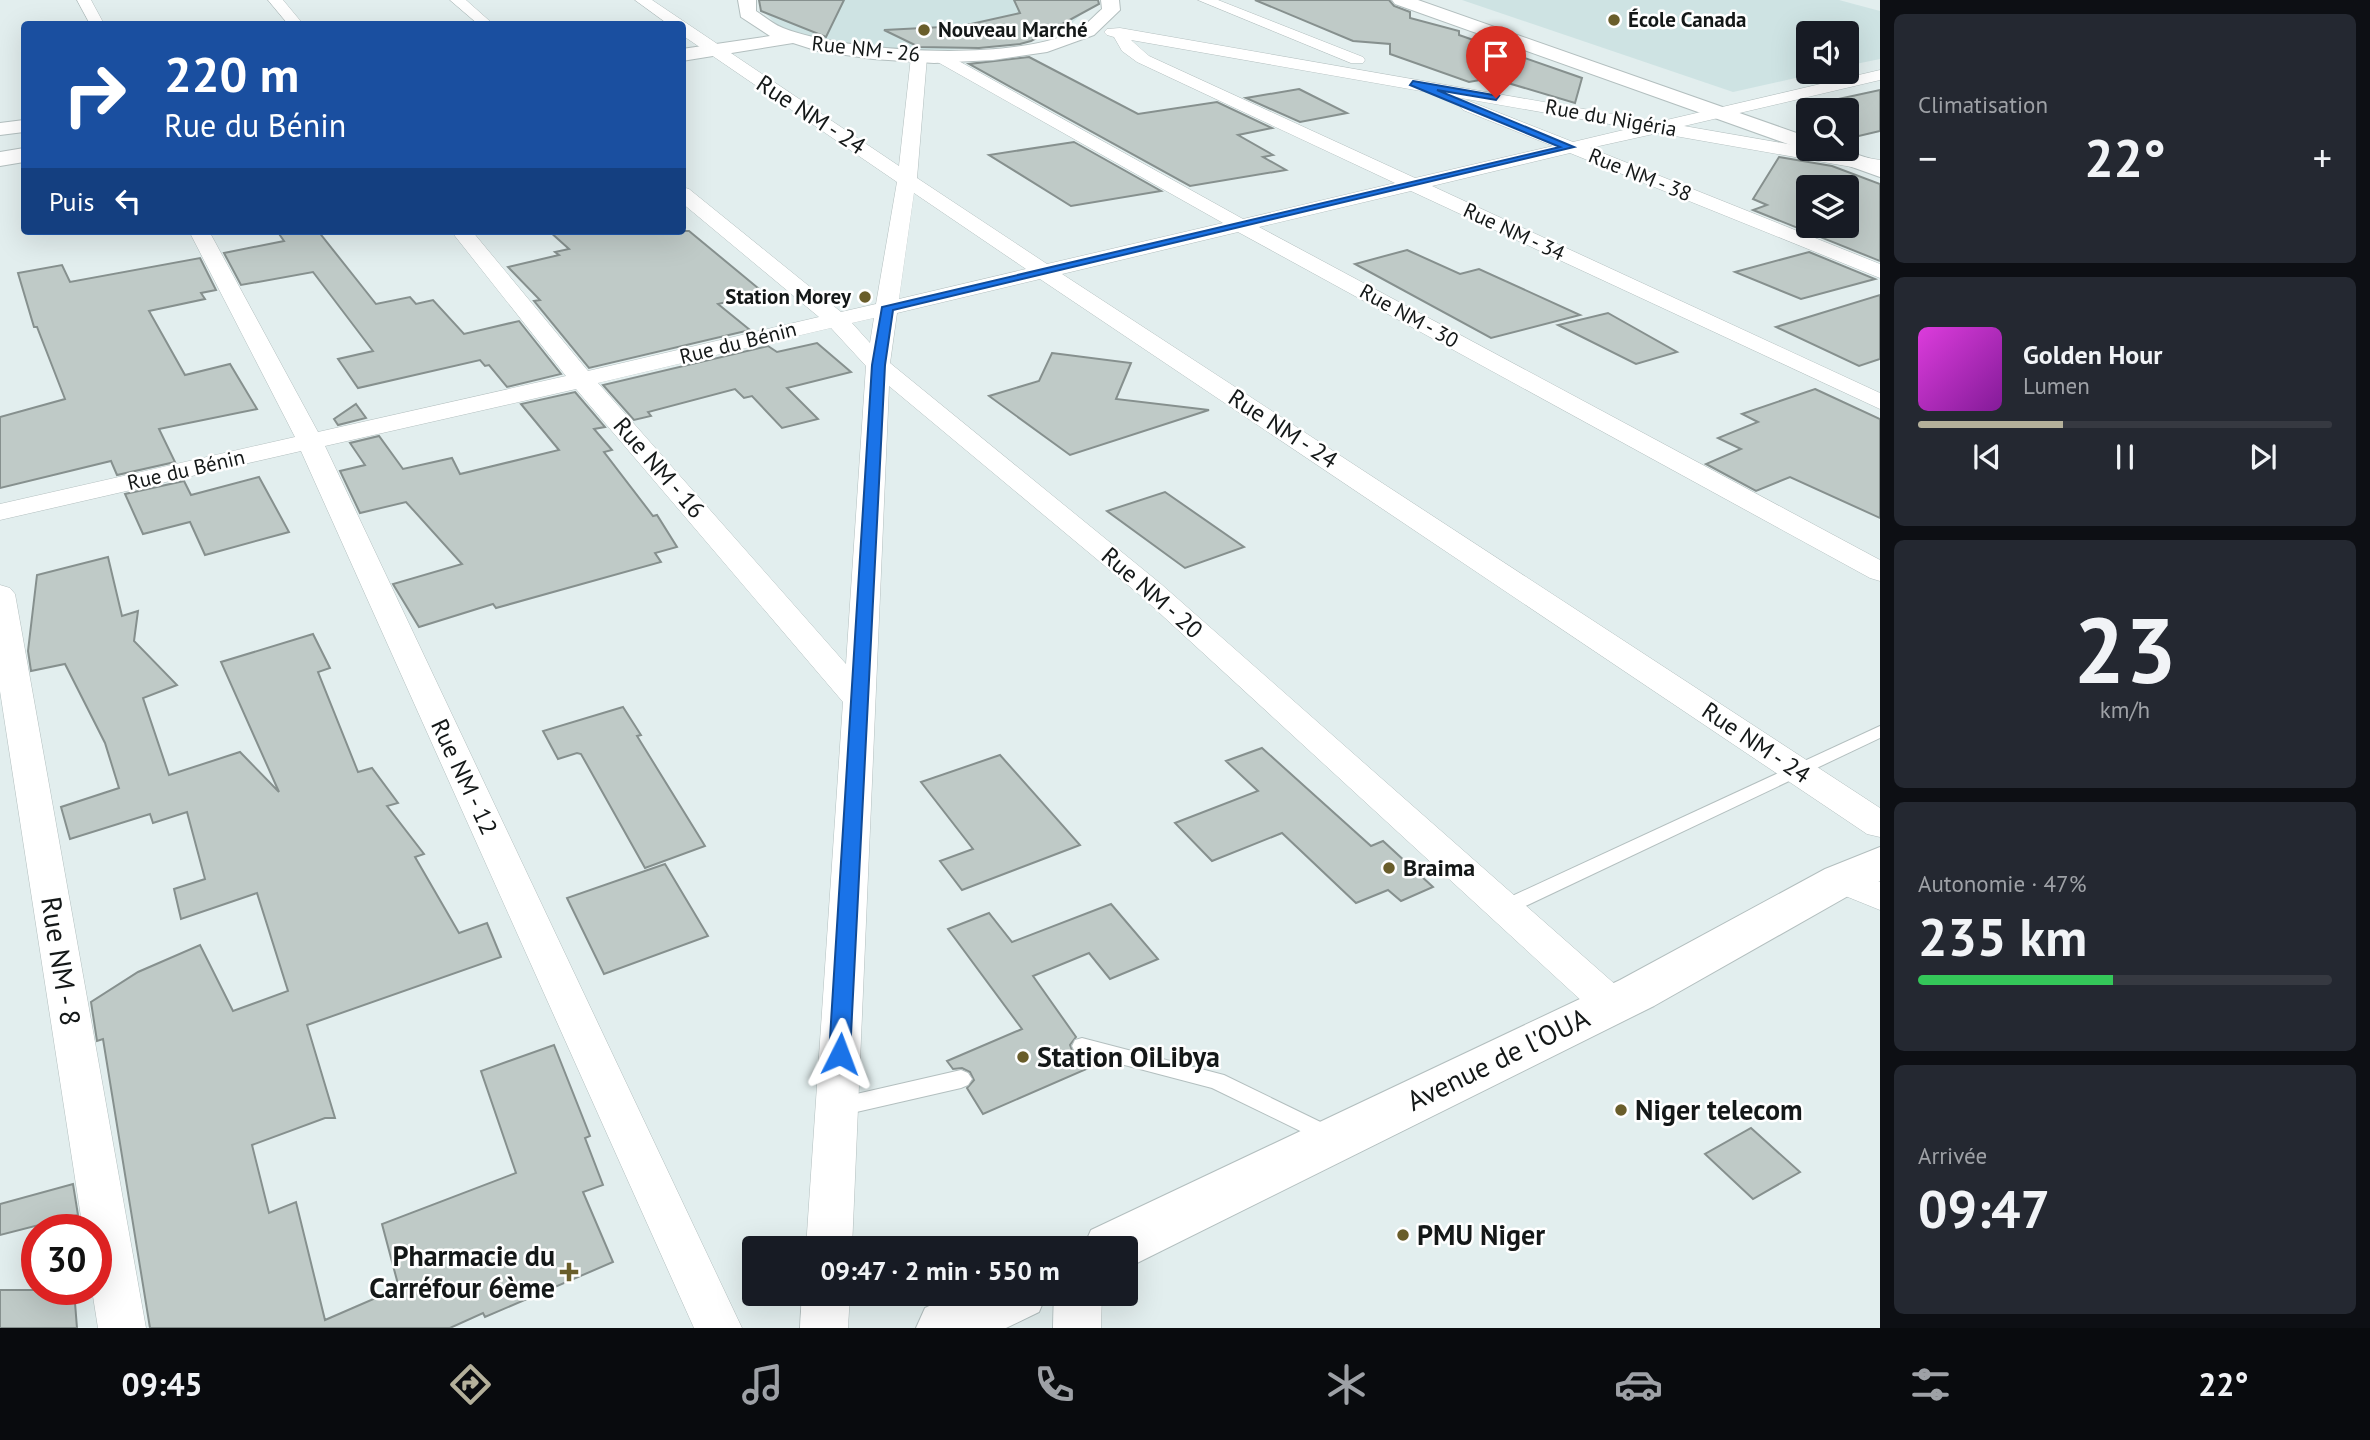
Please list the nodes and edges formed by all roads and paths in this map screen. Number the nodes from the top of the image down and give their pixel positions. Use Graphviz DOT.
graph roads {
  1 [pos="84,0"];
  2 [pos="275,0"];
  3 [pos="457,0"];
  4 [pos="642,0"];
  5 [pos="747,0"];
  6 [pos="1110,0"];
  7 [pos="1205,0"];
  8 [pos="1401,0"];
  9 [pos="1432,0"];
  10 [pos="95,21"];
  11 [pos="293,21"];
  12 [pos="482,21"];
  13 [pos="667,21"];
  14 [pos="754,22"];
  15 [pos="1093,29"];
  16 [pos="1120,33"];
  17 [pos="686,34"];
  18 [pos="718,35"];
  19 [pos="788,39"];
  20 [pos="930,57"];
  21 [pos="1879,76"];
  22 [pos="1413,83"];
  23 [pos="1745,107"];
  24 [pos="1721,113"];
  25 [pos="1796,125"];
  26 [pos="21,126"];
  27 [pos="1661,127"];
  28 [pos="0,129"];
  29 [pos="1796,141"];
  30 [pos="1796,145"];
  31 [pos="1569,147"];
  32 [pos="1859,153"];
  33 [pos="1880,155"];
  34 [pos="21,156"];
  35 [pos="1859,157"];
  36 [pos="0,159"];
  37 [pos="1880,168"];
  38 [pos="907,178"];
  39 [pos="1410,184"];
  40 [pos="686,196"];
  41 [pos="1241,224"];
  42 [pos="201,235"];
  43 [pos="464,235"];
  44 [pos="1043,271"];
  45 [pos="1880,272"];
  46 [pos="888,307"];
  47 [pos="836,320"];
  48 [pos="878,365"];
  49 [pos="582,380"];
  50 [pos="1880,402"];
  51 [pos="310,442"];
  52 [pos="0,512"];
  53 [pos="1880,572"];
  54 [pos="0,594"];
  55 [pos="861,702"];
  56 [pos="1880,731"];
  57 [pos="1798,771"];
  58 [pos="1880,825"];
  59 [pos="1867,880"];
  60 [pos="1504,908"];
  61 [pos="1611,1004"];
  62 [pos="1082,1046"];
  63 [pos="961,1079"];
  64 [pos="836,1108"];
  65 [pos="1335,1139"];
  66 [pos="830,1236"];
  67 [pos="1136,1236"];
  68 [pos="825,1306"];
  69 [pos="991,1306"];
  70 [pos="1078,1306"];
  71 [pos="122,1328"];
  72 [pos="718,1328"];
  73 [pos="824,1328"];
  74 [pos="946,1328"];
  75 [pos="1077,1328"];
  1 -- 10 [label="street"];
  2 -- 11 [label="street"];
  3 -- 12 [label="street"];
  4 -- 13 [label="street, Rue NM - 24"];
  5 -- 14 [label="main road"];
  6 -- 15 [label="main road"];
  7 -- 22 [label="street, Rue NM - 38"];
  8 -- 24 [label="main road"];
  9 -- 23 [label="main road"];
  14 -- 18 [label="main road"];
  14 -- 19 [label="main road, Rue NM - 26"];
  15 -- 16 [label="street, Rue du Nigéria"];
  15 -- 20 [label="main road, Rue NM - 26"];
  16 -- 22 [label="street, Rue du Nigéria"];
  16 -- 39 [label="street, Rue NM - 34"];
  17 -- 18 [label="street, Rue NM - 24"];
  18 -- 19 [label="main road"];
  18 -- 38 [label="street, Rue NM - 24"];
  19 -- 20 [label="main road, Rue NM - 26"];
  20 -- 38 [label="street"];
  20 -- 41 [label="street, Rue NM - 30"];
  21 -- 23 [label="street, Rue du Bénin"];
  22 -- 27 [label="street, Rue du Nigéria"];
  22 -- 31 [label="street, Rue NM - 38"];
  23 -- 24 [label="street, Rue du Bénin"];
  23 -- 25 [label="main road"];
  24 -- 27 [label="street, Rue du Bénin"];
  24 -- 29 [label="main road"];
  26 -- 28 [label="main road"];
  27 -- 30 [label="street, Rue du Nigéria"];
  27 -- 31 [label="street, Rue du Bénin"];
  31 -- 39 [label="street, Rue du Bénin"];
  31 -- 45 [label="street, Rue NM - 38"];
  32 -- 33 [label="main road"];
  34 -- 36 [label="main road"];
  35 -- 37 [label="main road"];
  38 -- 44 [label="street, Rue NM - 24"];
  38 -- 46 [label="street"];
  39 -- 41 [label="street, Rue du Bénin"];
  39 -- 50 [label="street, Rue NM - 34"];
  40 -- 47 [label="street, Rue NM - 20"];
  41 -- 44 [label="street, Rue du Bénin"];
  41 -- 53 [label="street, Rue NM - 30"];
  42 -- 51 [label="street, Rue NM - 12"];
  43 -- 49 [label="street, Rue NM - 16"];
  44 -- 46 [label="street, Rue du Bénin"];
  44 -- 57 [label="street, Rue NM - 24"];
  46 -- 47 [label="street, Rue du Bénin"];
  46 -- 48 [label="street"];
  47 -- 48 [label="street, Rue NM - 20"];
  47 -- 49 [label="street, Rue du Bénin"];
  48 -- 55 [label="street"];
  48 -- 60 [label="street, Rue NM - 20"];
  49 -- 51 [label="street, Rue du Bénin"];
  49 -- 55 [label="street, Rue NM - 16"];
  51 -- 52 [label="street, Rue du Bénin"];
  51 -- 72 [label="street, Rue NM - 12"];
  54 -- 71 [label="street, Rue NM - 8"];
  55 -- 64 [label="street"];
  56 -- 57 [label="lane"];
  57 -- 58 [label="street, Rue NM - 24"];
  57 -- 60 [label="lane"];
  59 -- 61 [label="main road, Avenue de l'OUA"];
  60 -- 61 [label="street, Rue NM - 20"];
  61 -- 65 [label="main road, Avenue de l'OUA"];
  62 -- 65 [label="lane"];
  63 -- 64 [label="lane"];
  64 -- 66 [label="street"];
  65 -- 67 [label="main road, Avenue de l'OUA"];
  68 -- 73 [label="street"];
  69 -- 74 [label="main road"];
  70 -- 75 [label="street"];
}
